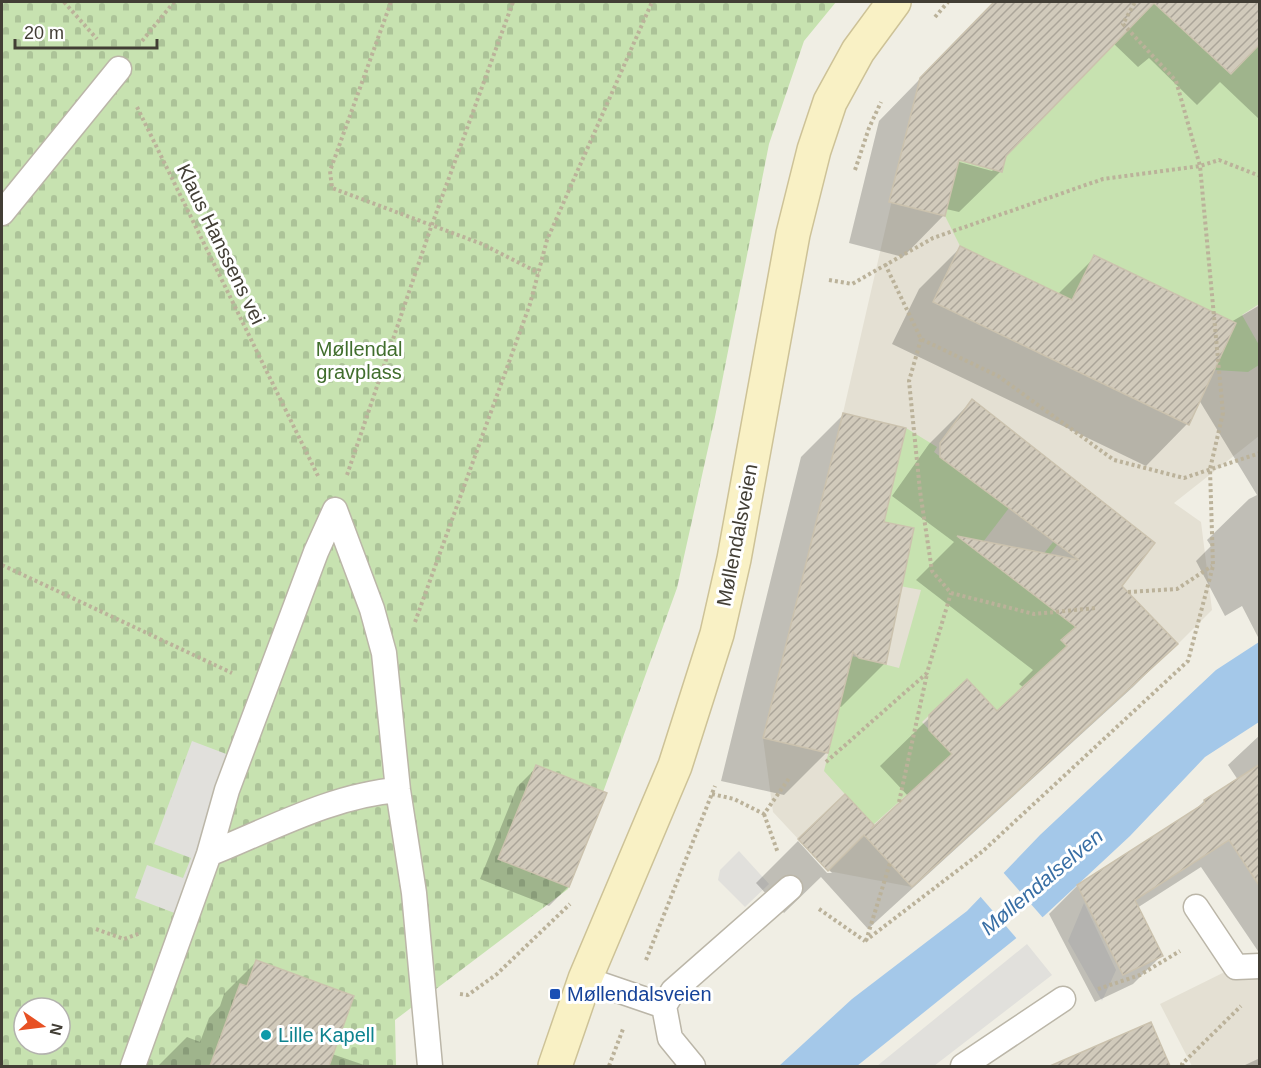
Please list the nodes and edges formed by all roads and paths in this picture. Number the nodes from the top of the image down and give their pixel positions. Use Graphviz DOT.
graph roads {
  1 [pos="64,2"];
  2 [pos="174,2"];
  3 [pos="391,2"];
  4 [pos="513,2"];
  5 [pos="652,2"];
  6 [pos="894,2"];
  7 [pos="1135,2"];
  8 [pos="119,69"];
  9 [pos="1200,166"];
  10 [pos="1260,176"];
  11 [pos="2,213"];
  12 [pos="433,225"];
  13 [pos="885,264"];
  14 [pos="539,273"];
  15 [pos="829,280"];
  16 [pos="921,339"];
  17 [pos="1260,453"];
  18 [pos="1210,469"];
  19 [pos="335,510"];
  20 [pos="2,565"];
  21 [pos="1213,566"];
  22 [pos="1128,592"];
  23 [pos="951,593"];
  24 [pos="1096,608"];
  25 [pos="413,627"];
  26 [pos="927,673"];
  27 [pos="266,689"];
  28 [pos="826,762"];
  29 [pos="790,777"];
  30 [pos="398,790"];
  31 [pos="712,794"];
  32 [pos="899,802"];
  33 [pos="209,854"];
  34 [pos="890,863"];
  35 [pos="790,888"];
  36 [pos="1196,907"];
  37 [pos="96,929"];
  38 [pos="1212,931"];
  39 [pos="124,939"];
  40 [pos="865,941"];
  41 [pos="527,945"];
  42 [pos="1260,966"];
  43 [pos="585,979"];
  44 [pos="1126,981"];
  45 [pos="486,982"];
  46 [pos="1063,999"];
  47 [pos="1244,1003"];
  48 [pos="664,1006"];
  49 [pos="133,1066"];
  50 [pos="430,1066"];
  51 [pos="555,1066"];
  52 [pos="693,1066"];
  53 [pos="963,1066"];
  54 [pos="1183,1066"];
  1 -- 8 [label="path, Klaus Hanssens vei"];
  2 -- 8 [label="path"];
  3 -- 12 [label="path"];
  4 -- 12 [label="path"];
  5 -- 14 [label="path"];
  6 -- 43 [label="street, Møllendalsveien"];
  7 -- 9 [label="path"];
  8 -- 11 [label="lane"];
  8 -- 19 [label="path, Klaus Hanssens vei"];
  9 -- 10 [label="path"];
  9 -- 13 [label="path"];
  9 -- 18 [label="path"];
  12 -- 14 [label="path"];
  12 -- 19 [label="path"];
  13 -- 15 [label="path"];
  13 -- 16 [label="path"];
  14 -- 25 [label="path"];
  16 -- 18 [label="path"];
  16 -- 23 [label="path"];
  17 -- 18 [label="path"];
  18 -- 21 [label="path"];
  19 -- 27 [label="lane"];
  19 -- 30 [label="lane"];
  20 -- 27 [label="path"];
  21 -- 22 [label="path"];
  21 -- 40 [label="path"];
  23 -- 24 [label="path"];
  23 -- 26 [label="path"];
  26 -- 28 [label="path"];
  26 -- 32 [label="path"];
  27 -- 33 [label="lane"];
  29 -- 31 [label="path"];
  30 -- 33 [label="lane"];
  30 -- 50 [label="lane"];
  33 -- 49 [label="lane"];
  34 -- 40 [label="path"];
  35 -- 40 [label="path"];
  35 -- 48 [label="lane"];
  36 -- 38 [label="lane"];
  37 -- 39 [label="path"];
  38 -- 42 [label="lane"];
  38 -- 44 [label="path"];
  41 -- 45 [label="path"];
  43 -- 48 [label="lane"];
  43 -- 51 [label="street, Møllendalsveien"];
  46 -- 53 [label="lane"];
  47 -- 54 [label="path"];
  48 -- 52 [label="lane"];
}
